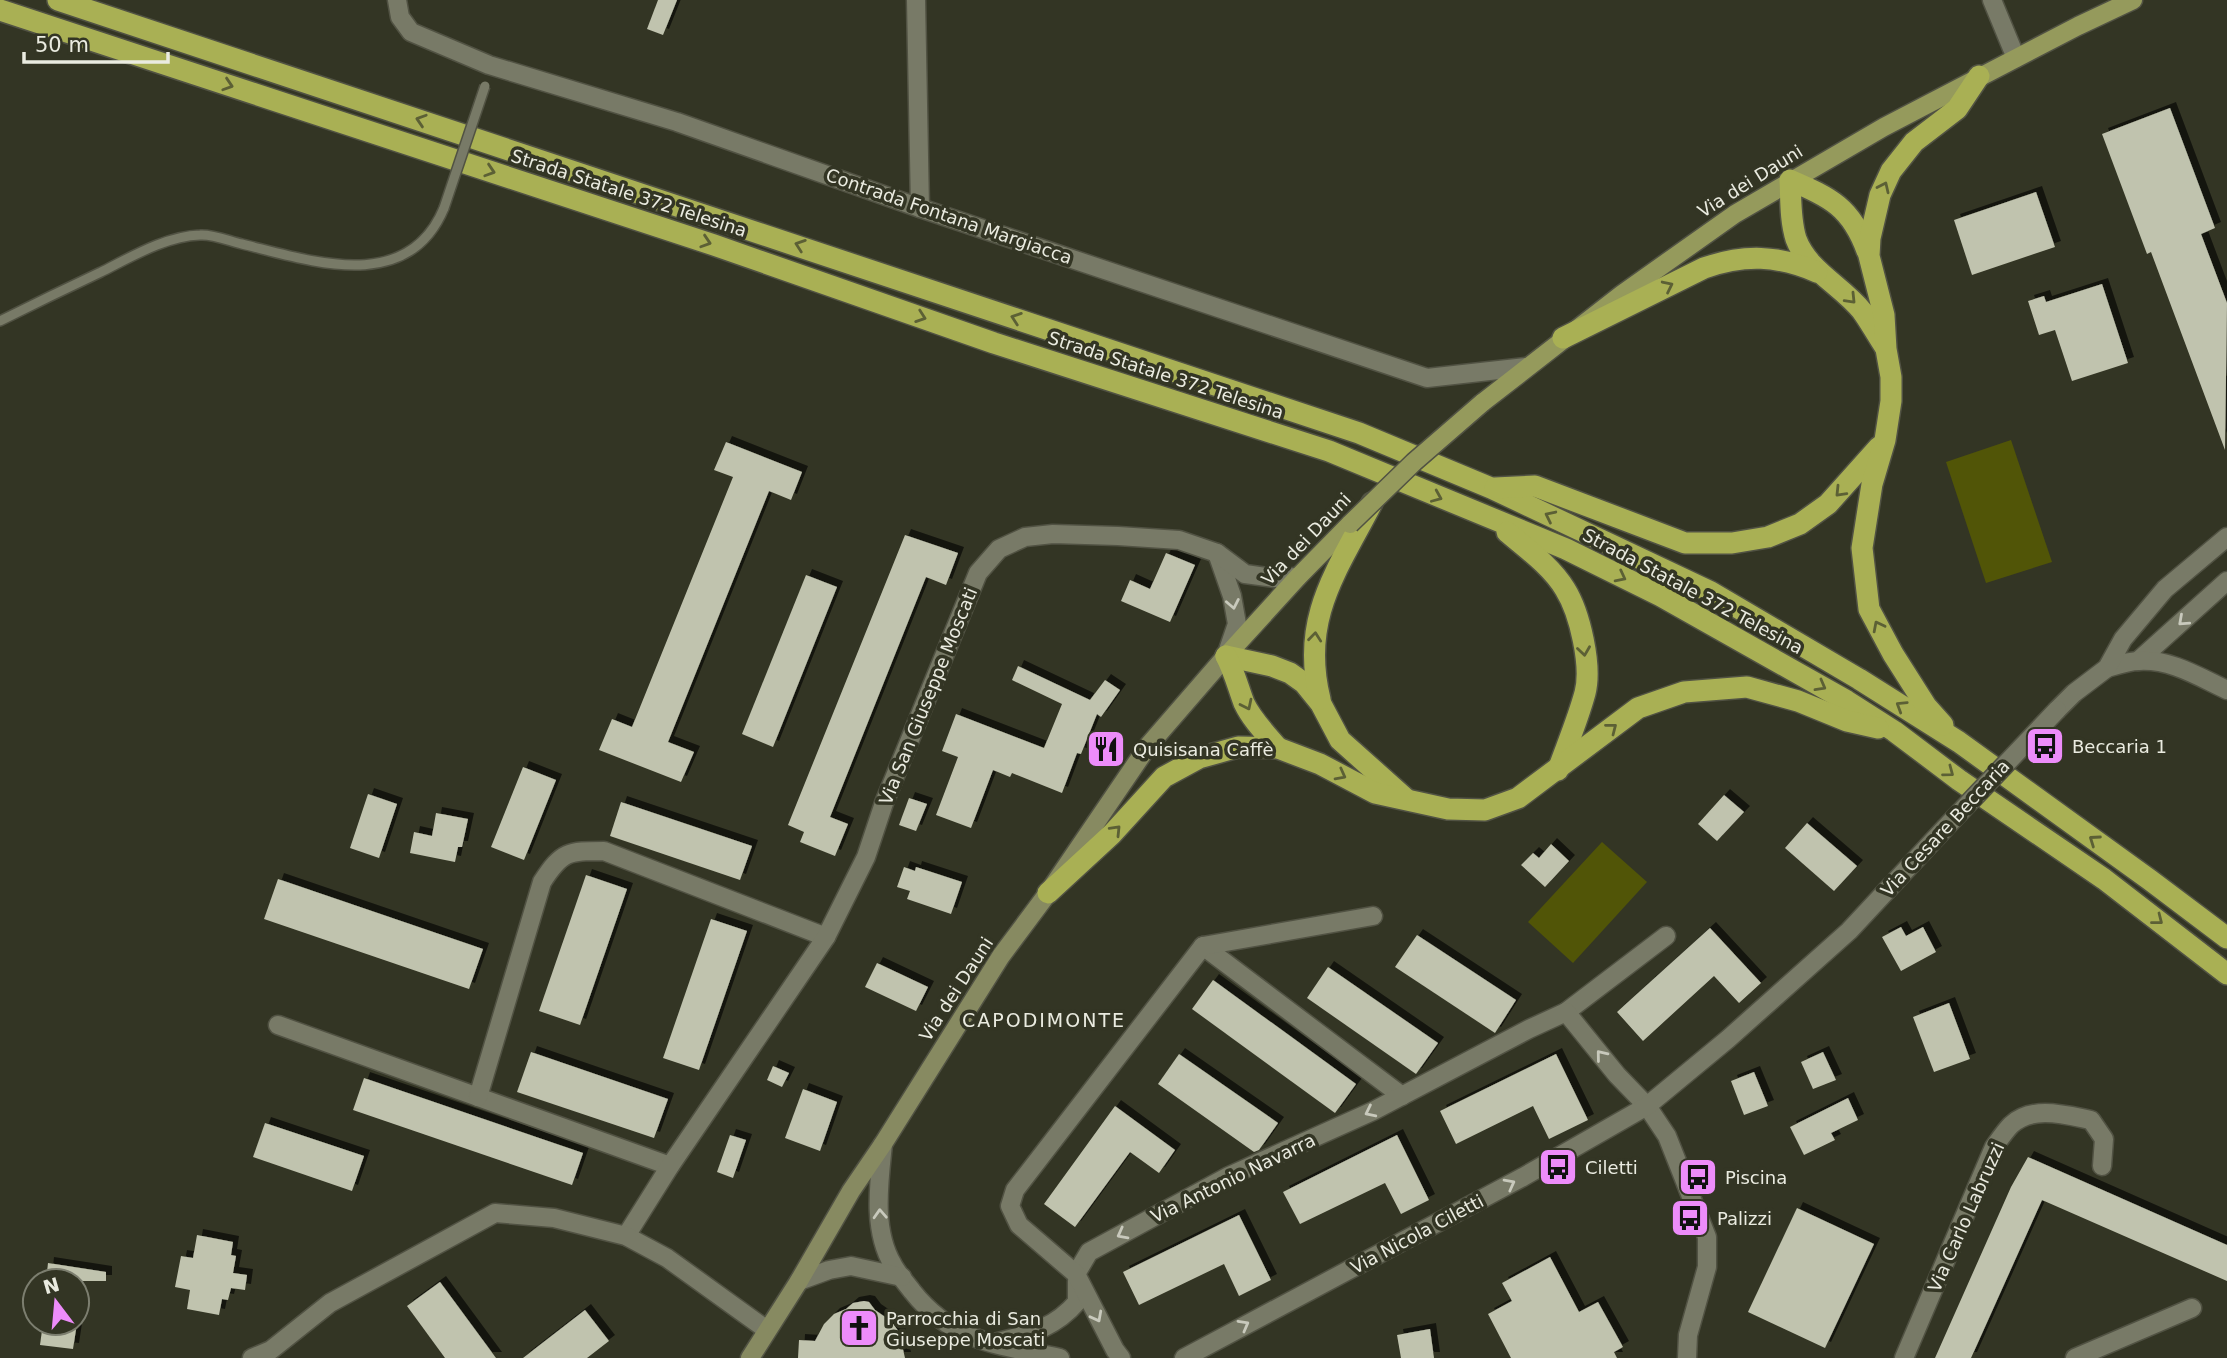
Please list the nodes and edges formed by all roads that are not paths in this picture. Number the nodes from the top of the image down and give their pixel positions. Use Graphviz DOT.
graph roads {
  1 [pos="58,0"];
  2 [pos="397,0"];
  3 [pos="916,0"];
  4 [pos="1992,0"];
  5 [pos="2133,0"];
  6 [pos="0,10"];
  7 [pos="2016,58"];
  8 [pos="489,65"];
  9 [pos="1979,76"];
  10 [pos="1790,180"];
  11 [pos="920,208"];
  12 [pos="1869,256"];
  13 [pos="1822,274"];
  14 [pos="0,321"];
  15 [pos="1563,338"];
  16 [pos="1886,349"];
  17 [pos="1526,367"];
  18 [pos="1885,440"];
  19 [pos="1491,488"];
  20 [pos="1373,501"];
  21 [pos="1492,520"];
  22 [pos="2227,537"];
  23 [pos="1217,553"];
  24 [pos="1298,577"];
  25 [pos="2227,581"];
  26 [pos="1226,656"];
  27 [pos="2138,661"];
  28 [pos="2107,668"];
  29 [pos="2227,690"];
  30 [pos="1321,704"];
  31 [pos="1894,731"];
  32 [pos="1959,742"];
  33 [pos="1278,748"];
  34 [pos="1558,770"];
  35 [pos="1405,798"];
  36 [pos="1048,893"];
  37 [pos="1373,916"];
  38 [pos="1666,936"];
  39 [pos="826,937"];
  40 [pos="2227,938"];
  41 [pos="1203,946"];
  42 [pos="2227,974"];
  43 [pos="1566,1012"];
  44 [pos="278,1025"];
  45 [pos="1402,1096"];
  46 [pos="478,1097"];
  47 [pos="1647,1106"];
  48 [pos="883,1144"];
  49 [pos="670,1166"];
  50 [pos="2102,1166"];
  51 [pos="626,1236"];
  52 [pos="1076,1274"];
  53 [pos="902,1277"];
  54 [pos="799,1281"];
  55 [pos="2192,1308"];
  56 [pos="767,1329"];
  57 [pos="994,1343"];
  58 [pos="252,1358"];
  59 [pos="750,1358"];
  60 [pos="1060,1358"];
  61 [pos="1121,1358"];
  62 [pos="1184,1358"];
  63 [pos="1687,1358"];
  64 [pos="1904,1358"];
  65 [pos="2075,1358"];
  19 -- 1 [label="highway, Strada Statale 372 Telesina, one-way"];
  2 -- 8 [label="street, Contrada Fontana Margiacca"];
  3 -- 11 [label="street"];
  4 -- 7 [label="street"];
  5 -- 7 [label="main road, Via dei Dauni"];
  6 -- 21 [label="highway, Strada Statale 372 Telesina, one-way"];
  7 -- 9 [label="main road, Via dei Dauni"];
  8 -- 11 [label="street, Contrada Fontana Margiacca"];
  8 -- 14 [label="lane, bridge"];
  9 -- 10 [label="main road, Via dei Dauni"];
  12 -- 9 [label="highway, one-way"];
  10 -- 12 [label="highway"];
  10 -- 13 [label="highway"];
  10 -- 15 [label="main road, Via dei Dauni"];
  11 -- 17 [label="street, Contrada Fontana Margiacca"];
  12 -- 16 [label="highway"];
  15 -- 13 [label="highway, one-way"];
  13 -- 16 [label="highway, one-way"];
  15 -- 17 [label="main road, Via dei Dauni"];
  16 -- 18 [label="highway"];
  17 -- 20 [label="main road, Via dei Dauni, bridge"];
  18 -- 19 [label="highway, one-way"];
  32 -- 18 [label="highway, one-way"];
  32 -- 19 [label="highway, Strada Statale 372 Telesina, one-way"];
  20 -- 24 [label="main road, Via dei Dauni, bridge"];
  30 -- 20 [label="highway, one-way"];
  21 -- 31 [label="highway, Strada Statale 372 Telesina, one-way"];
  21 -- 34 [label="highway, one-way"];
  22 -- 28 [label="street, Via Cesare Beccaria"];
  23 -- 24 [label="street, Via San Giuseppe Moscati"];
  23 -- 26 [label="street, one-way"];
  23 -- 39 [label="street, Via San Giuseppe Moscati"];
  24 -- 26 [label="main road, Via dei Dauni"];
  25 -- 27 [label="street, one-way"];
  26 -- 30 [label="highway"];
  26 -- 33 [label="highway, one-way"];
  26 -- 36 [label="main road, Via dei Dauni"];
  27 -- 28 [label="street"];
  27 -- 29 [label="street"];
  28 -- 47 [label="street, Via Cesare Beccaria, bridge"];
  30 -- 35 [label="highway"];
  34 -- 31 [label="highway, one-way"];
  31 -- 42 [label="highway, Strada Statale 372 Telesina, one-way"];
  40 -- 32 [label="highway, Strada Statale 372 Telesina, one-way"];
  33 -- 35 [label="highway, one-way"];
  36 -- 33 [label="highway, one-way"];
  34 -- 35 [label="highway"];
  36 -- 48 [label="main road, Via dei Dauni"];
  37 -- 41 [label="street"];
  38 -- 43 [label="street, Via Antonio Navarra"];
  39 -- 46 [label="street"];
  39 -- 49 [label="street, Via San Giuseppe Moscati"];
  41 -- 45 [label="street"];
  41 -- 52 [label="street"];
  43 -- 45 [label="street, Via Antonio Navarra"];
  47 -- 43 [label="street, one-way"];
  44 -- 46 [label="street"];
  45 -- 52 [label="street, Via Antonio Navarra, one-way"];
  46 -- 49 [label="street"];
  62 -- 47 [label="street, Via Nicola Ciletti, one-way"];
  47 -- 63 [label="street"];
  53 -- 48 [label="street, one-way"];
  48 -- 54 [label="main road, Via dei Dauni"];
  49 -- 51 [label="street, Via San Giuseppe Moscati"];
  50 -- 64 [label="street, Via Carlo Labruzzi"];
  51 -- 56 [label="street"];
  51 -- 58 [label="street"];
  52 -- 57 [label="street"];
  52 -- 61 [label="street, one-way"];
  53 -- 54 [label="street"];
  53 -- 57 [label="street"];
  54 -- 56 [label="main road, Via dei Dauni"];
  55 -- 65 [label="street"];
  56 -- 59 [label="main road, Via dei Dauni"];
  57 -- 60 [label="street"];
}
